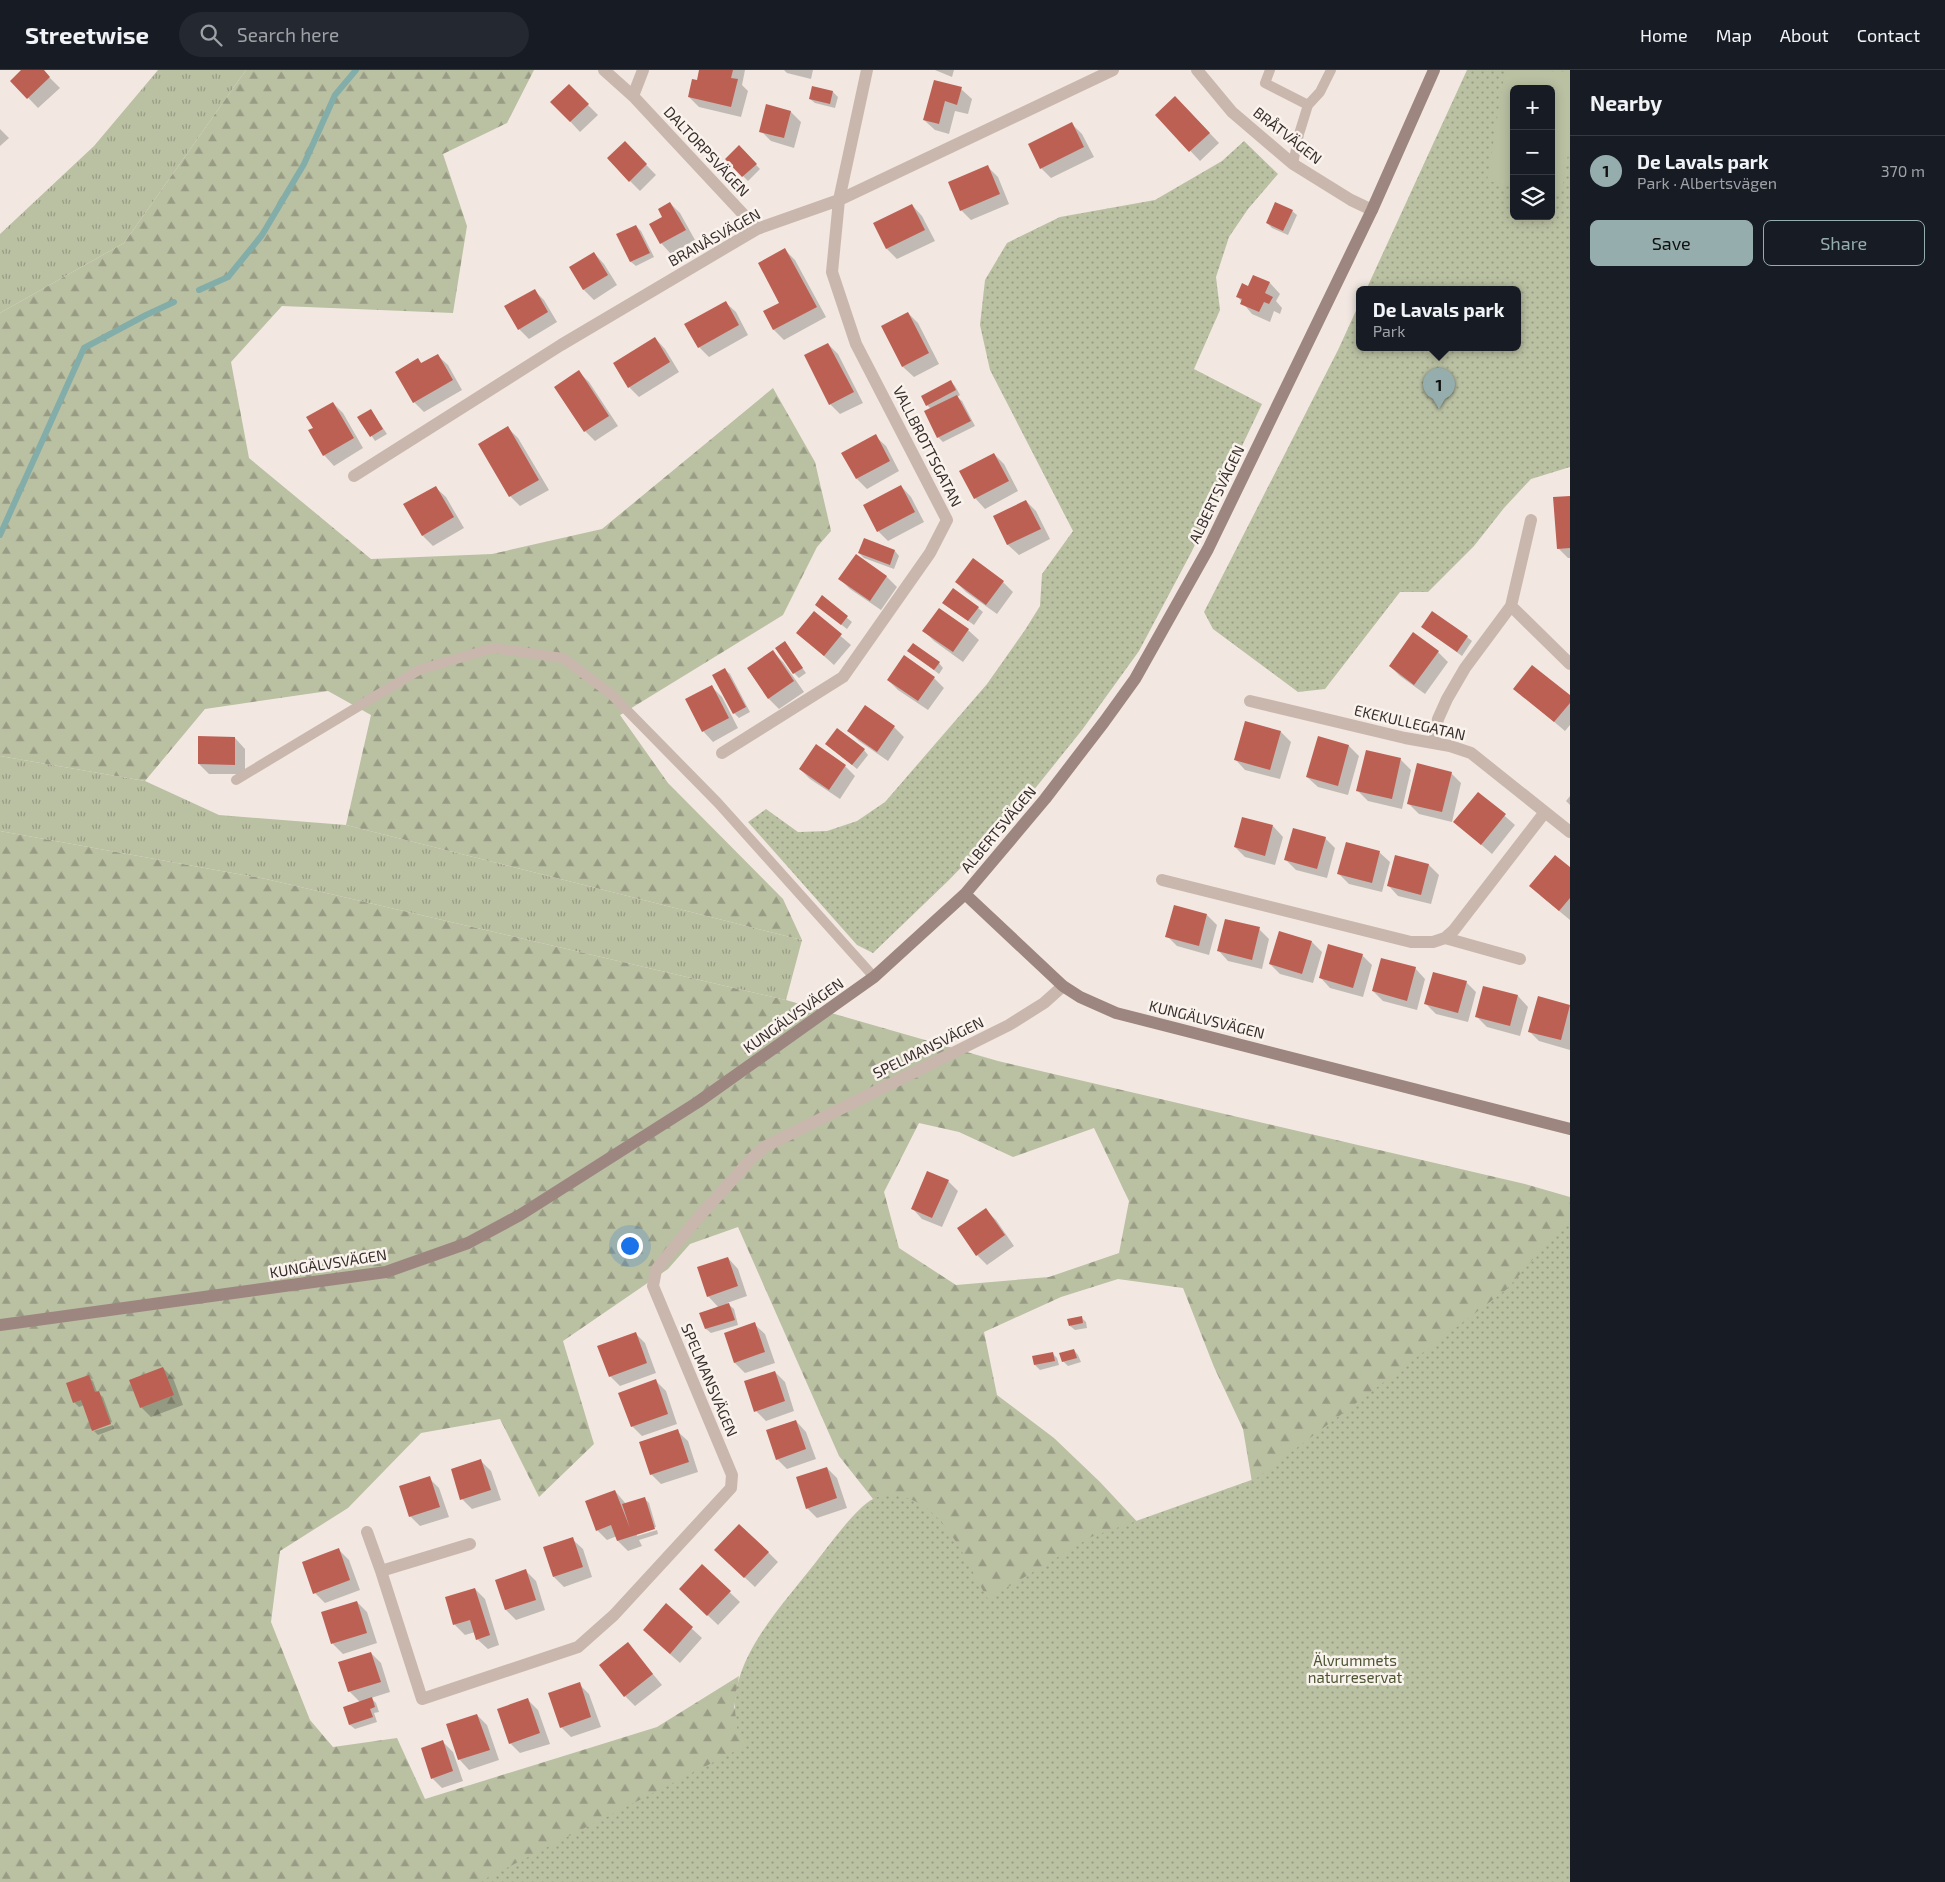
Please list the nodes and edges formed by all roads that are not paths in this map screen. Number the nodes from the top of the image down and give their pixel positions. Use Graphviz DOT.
graph roads {
  1 [pos="604,70"];
  2 [pos="643,70"];
  3 [pos="867,70"];
  4 [pos="1113,70"];
  5 [pos="1197,70"];
  6 [pos="1270,70"];
  7 [pos="1331,70"];
  8 [pos="1434,70"];
  9 [pos="633,96"];
  10 [pos="1308,105"];
  11 [pos="1293,164"];
  12 [pos="839,200"];
  13 [pos="1372,210"];
  14 [pos="757,229"];
  15 [pos="354,476"];
  16 [pos="1531,520"];
  17 [pos="1512,606"];
  18 [pos="1570,664"];
  19 [pos="1250,701"];
  20 [pos="1434,743"];
  21 [pos="722,753"];
  22 [pos="236,780"];
  23 [pos="1545,812"];
  24 [pos="1570,832"];
  25 [pos="1162,880"];
  26 [pos="965,894"];
  27 [pos="1446,938"];
  28 [pos="1520,959"];
  29 [pos="874,978"];
  30 [pos="1062,986"];
  31 [pos="1570,1129"];
  32 [pos="0,1325"];
  33 [pos="367,1532"];
  34 [pos="470,1544"];
  35 [pos="380,1571"];
  1 -- 9 [label="street, DALTORPSVÄGEN"];
  2 -- 9 [label="street"];
  3 -- 12 [label="street, VALLBROTTSGATAN"];
  4 -- 12 [label="street, BRANÅSVÄGEN"];
  5 -- 11 [label="street, BRÅTVÄGEN"];
  6 -- 10 [label="lane"];
  7 -- 10 [label="lane"];
  8 -- 13 [label="street, ALBERTSVÄGEN"];
  9 -- 14 [label="street, DALTORPSVÄGEN"];
  10 -- 11 [label="lane"];
  11 -- 13 [label="street, BRÅTVÄGEN"];
  12 -- 14 [label="street, BRANÅSVÄGEN"];
  12 -- 21 [label="street, VALLBROTTSGATAN"];
  13 -- 26 [label="street, ALBERTSVÄGEN"];
  14 -- 15 [label="street, BRANÅSVÄGEN"];
  16 -- 17 [label="street"];
  17 -- 18 [label="street"];
  17 -- 20 [label="street"];
  19 -- 20 [label="street, EKEKULLEGATAN"];
  20 -- 23 [label="street, EKEKULLEGATAN"];
  22 -- 29 [label="lane"];
  23 -- 24 [label="street, EKEKULLEGATAN"];
  23 -- 27 [label="street"];
  25 -- 27 [label="street"];
  26 -- 29 [label="street, KUNGÄLVSVÄGEN"];
  26 -- 30 [label="street, KUNGÄLVSVÄGEN"];
  27 -- 28 [label="street"];
  29 -- 32 [label="street, KUNGÄLVSVÄGEN"];
  30 -- 31 [label="street, KUNGÄLVSVÄGEN"];
  30 -- 35 [label="street, SPELMANSVÄGEN"];
  33 -- 35 [label="street, SPELMANSVÄGEN"];
  34 -- 35 [label="street"];
}
